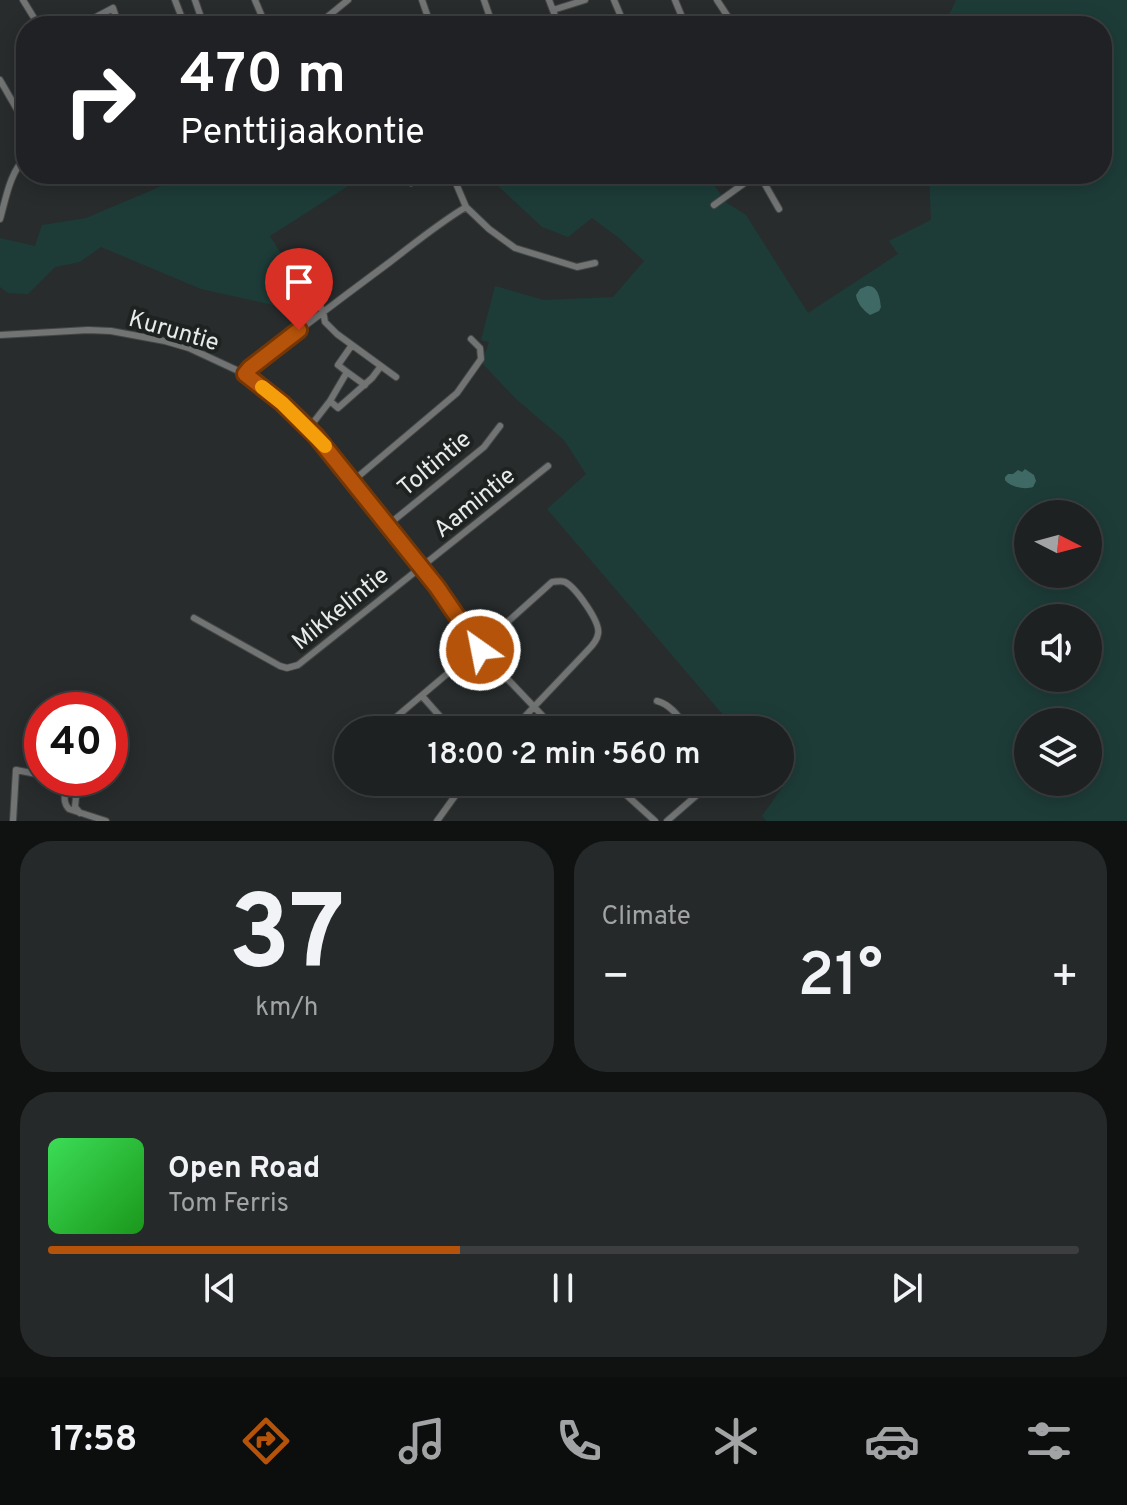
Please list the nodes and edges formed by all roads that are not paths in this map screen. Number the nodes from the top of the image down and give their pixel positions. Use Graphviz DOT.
graph roads {
  1 [pos="348,0"];
  2 [pos="549,0"];
  3 [pos="585,0"];
  4 [pos="553,10"];
  5 [pos="98,16"];
  6 [pos="116,16"];
  7 [pos="328,16"];
  8 [pos="555,16"];
  9 [pos="0,80"];
  10 [pos="16,108"];
  11 [pos="16,170"];
  12 [pos="456,184"];
  13 [pos="744,184"];
  14 [pos="764,184"];
  15 [pos="714,205"];
  16 [pos="466,207"];
  17 [pos="779,209"];
  18 [pos="0,219"];
  19 [pos="290,260"];
  20 [pos="595,263"];
  21 [pos="323,311"];
  22 [pos="0,335"];
  23 [pos="471,339"];
  24 [pos="352,345"];
  25 [pos="381,366"];
  26 [pos="347,372"];
  27 [pos="245,374"];
  28 [pos="396,377"];
  29 [pos="365,385"];
  30 [pos="330,401"];
  31 [pos="500,426"];
  32 [pos="309,428"];
  33 [pos="548,466"];
  34 [pos="354,480"];
  35 [pos="388,525"];
  36 [pos="421,567"];
  37 [pos="194,618"];
  38 [pos="503,626"];
  39 [pos="460,663"];
  40 [pos="422,696"];
  41 [pos="657,701"];
  42 [pos="533,707"];
  43 [pos="398,716"];
  44 [pos="440,716"];
  45 [pos="525,716"];
  46 [pos="542,716"];
  47 [pos="677,716"];
  48 [pos="24,772"];
  49 [pos="65,796"];
  50 [pos="76,796"];
  51 [pos="455,796"];
  52 [pos="627,796"];
  53 [pos="696,796"];
  54 [pos="80,813"];
  55 [pos="13,821"];
  56 [pos="106,821"];
  57 [pos="437,821"];
  58 [pos="655,821"];
  59 [pos="667,821"];
  1 -- 7 [label="street"];
  2 -- 4 [label="street"];
  3 -- 4 [label="street"];
  4 -- 8 [label="street"];
  5 -- 6 [label="street"];
  9 -- 10 [label="street"];
  11 -- 18 [label="street"];
  12 -- 16 [label="street"];
  13 -- 15 [label="street"];
  14 -- 17 [label="street"];
  16 -- 20 [label="street"];
  16 -- 21 [label="street"];
  19 -- 21 [label="street"];
  21 -- 24 [label="street"];
  21 -- 27 [label="street"];
  22 -- 27 [label="street, Kuruntie"];
  23 -- 34 [label="street"];
  24 -- 25 [label="street"];
  24 -- 26 [label="street"];
  25 -- 28 [label="street"];
  25 -- 29 [label="street"];
  26 -- 29 [label="street"];
  26 -- 30 [label="street"];
  27 -- 32 [label="street, Kuruntie"];
  29 -- 30 [label="street"];
  30 -- 32 [label="street"];
  31 -- 35 [label="street, Toltintie"];
  32 -- 34 [label="street, Kuruntie"];
  33 -- 36 [label="street, Aamintie"];
  34 -- 35 [label="street, Kuruntie"];
  35 -- 36 [label="street, Kuruntie"];
  36 -- 37 [label="street, Mikkelintie"];
  36 -- 42 [label="street, Kuruntie"];
  38 -- 42 [label="street"];
  39 -- 40 [label="street"];
  40 -- 43 [label="street"];
  40 -- 44 [label="street"];
  41 -- 47 [label="street"];
  42 -- 45 [label="street"];
  42 -- 46 [label="street, Kuruntie"];
  48 -- 55 [label="street"];
  49 -- 54 [label="street"];
  50 -- 54 [label="street"];
  51 -- 57 [label="street"];
  52 -- 58 [label="street"];
  53 -- 59 [label="street"];
  54 -- 56 [label="street"];
}
